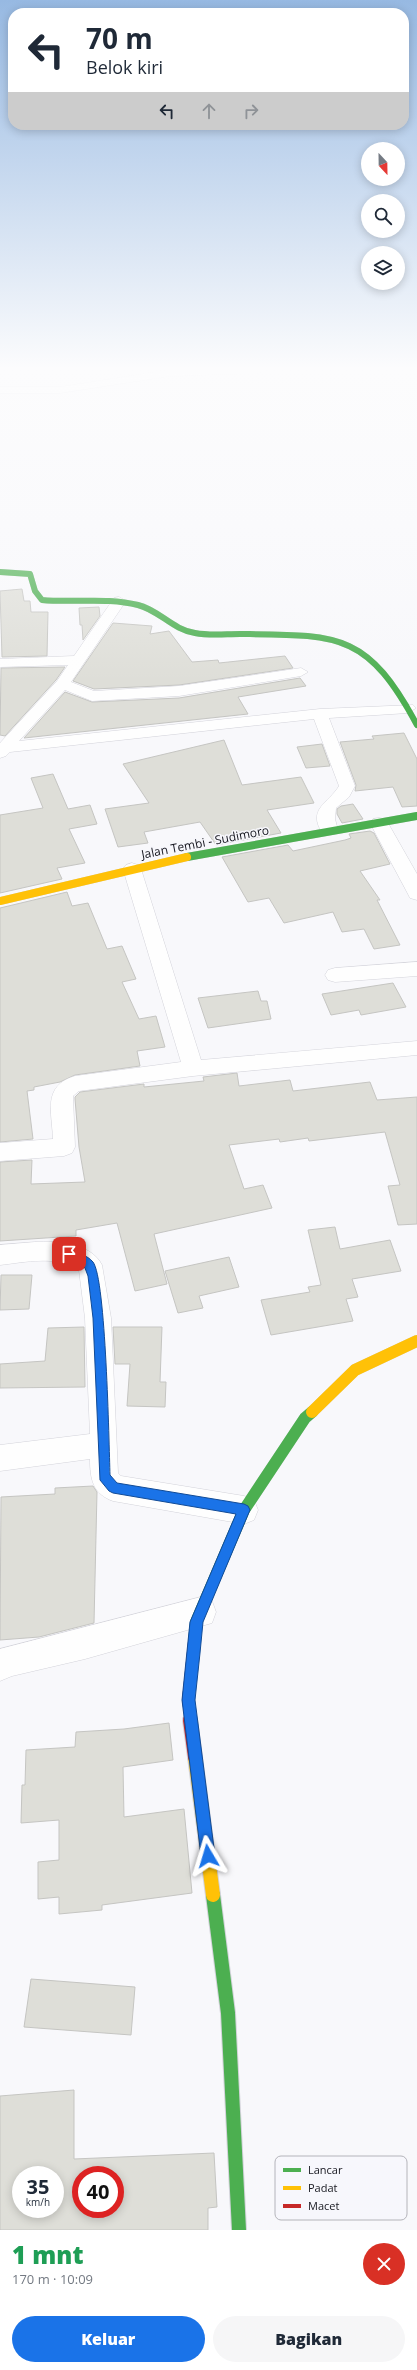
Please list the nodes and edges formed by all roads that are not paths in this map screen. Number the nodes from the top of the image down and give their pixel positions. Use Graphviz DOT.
graph roads {
  1 [pos="0,572"];
  2 [pos="119,601"];
  3 [pos="78,660"];
  4 [pos="0,663"];
  5 [pos="301,672"];
  6 [pos="62,684"];
  7 [pos="408,708"];
  8 [pos="320,714"];
  9 [pos="417,725"];
  10 [pos="2,749"];
  11 [pos="417,816"];
  12 [pos="379,822"];
  13 [pos="329,830"];
  14 [pos="132,869"];
  15 [pos="417,894"];
  16 [pos="0,902"];
  17 [pos="417,969"];
  18 [pos="334,975"];
  19 [pos="417,1048"];
  20 [pos="193,1068"];
  21 [pos="0,1152"];
  22 [pos="0,1255"];
  23 [pos="417,1341"];
  24 [pos="104,1445"];
  25 [pos="0,1458"];
  26 [pos="244,1510"];
  27 [pos="201,1612"];
  28 [pos="0,1666"];
  29 [pos="239,2230"];
  1 -- 2 [label="street"];
  2 -- 3 [label="street"];
  2 -- 7 [label="street"];
  3 -- 4 [label="street"];
  3 -- 6 [label="street"];
  5 -- 6 [label="street"];
  6 -- 10 [label="street"];
  7 -- 8 [label="street"];
  7 -- 9 [label="street"];
  8 -- 10 [label="street"];
  8 -- 13 [label="street"];
  11 -- 12 [label="street, Jalan Tembi - Sudimoro"];
  12 -- 13 [label="street, Jalan Tembi - Sudimoro"];
  12 -- 15 [label="street"];
  13 -- 14 [label="street, Jalan Tembi - Sudimoro"];
  14 -- 16 [label="street, Jalan Tembi - Sudimoro"];
  14 -- 20 [label="street"];
  17 -- 18 [label="street"];
  19 -- 20 [label="street"];
  20 -- 21 [label="street"];
  22 -- 24 [label="street"];
  23 -- 26 [label="street"];
  24 -- 25 [label="street"];
  24 -- 26 [label="street"];
  26 -- 27 [label="street"];
  27 -- 28 [label="street"];
  27 -- 29 [label="street"];
}
